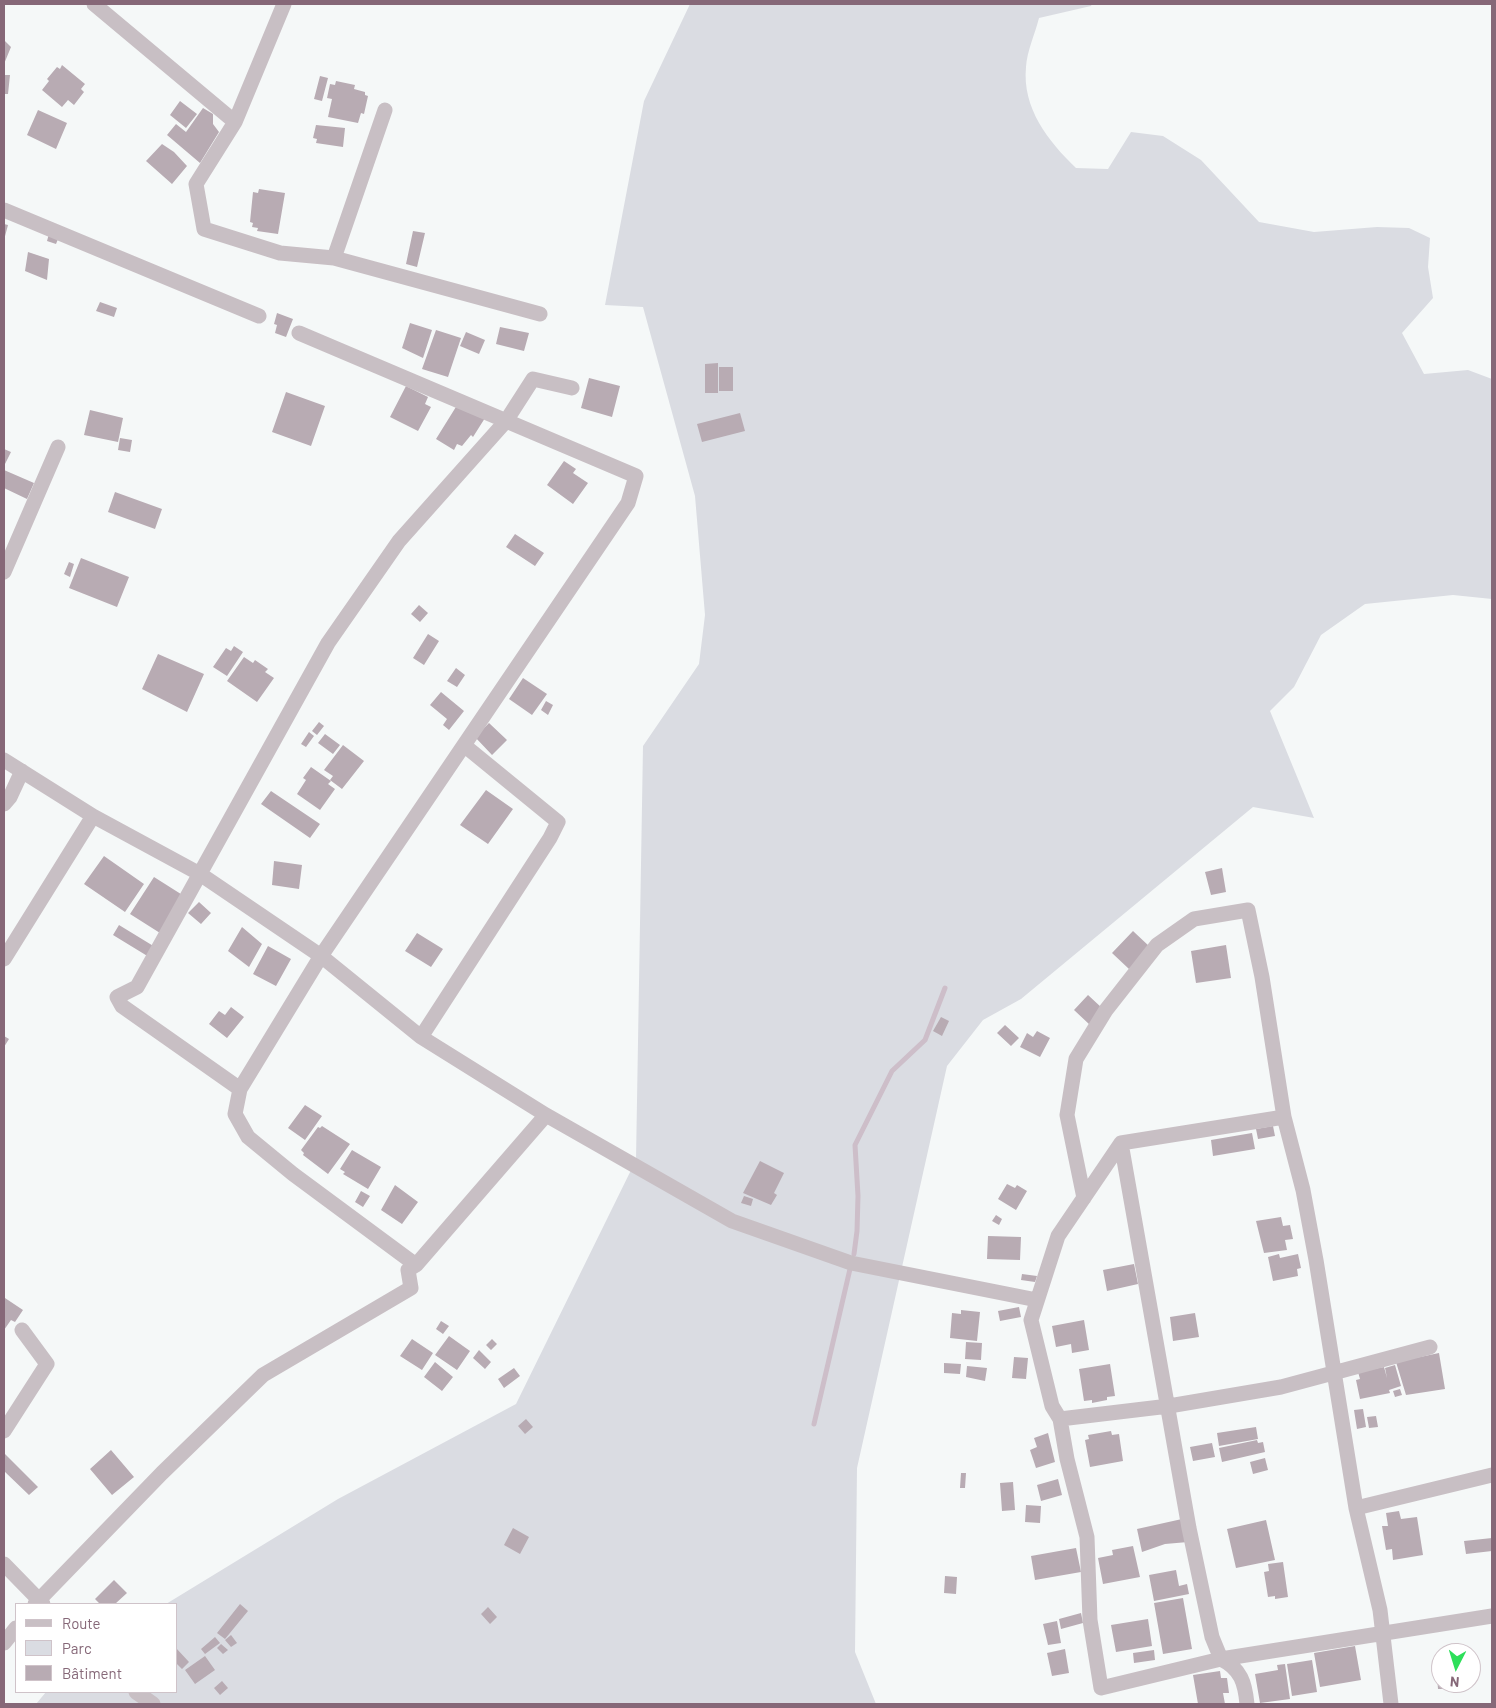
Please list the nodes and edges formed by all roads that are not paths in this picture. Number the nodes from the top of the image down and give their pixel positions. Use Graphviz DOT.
graph roads {
  1 [pos="94,4"];
  2 [pos="284,4"];
  3 [pos="385,110"];
  4 [pos="235,122"];
  5 [pos="4,210"];
  6 [pos="334,258"];
  7 [pos="540,314"];
  8 [pos="258,316"];
  9 [pos="299,333"];
  10 [pos="572,388"];
  11 [pos="506,421"];
  12 [pos="58,447"];
  13 [pos="4,572"];
  14 [pos="465,746"];
  15 [pos="4,760"];
  16 [pos="22,771"];
  17 [pos="4,804"];
  18 [pos="93,816"];
  19 [pos="200,874"];
  20 [pos="321,956"];
  21 [pos="4,958"];
  22 [pos="421,1038"];
  23 [pos="240,1089"];
  24 [pos="546,1115"];
  25 [pos="1284,1117"];
  26 [pos="1121,1143"];
  27 [pos="1084,1198"];
  28 [pos="416,1265"];
  29 [pos="1037,1300"];
  30 [pos="22,1330"];
  31 [pos="1430,1347"];
  32 [pos="1333,1374"];
  33 [pos="1169,1406"];
  34 [pos="1060,1420"];
  35 [pos="4,1431"];
  36 [pos="1492,1475"];
  37 [pos="1356,1508"];
  38 [pos="4,1564"];
  39 [pos="39,1603"];
  40 [pos="1492,1616"];
  41 [pos="15,1629"];
  42 [pos="1382,1632"];
  43 [pos="4,1643"];
  44 [pos="1221,1659"];
  45 [pos="137,1693"];
  46 [pos="153,1704"];
  47 [pos="1247,1704"];
  48 [pos="1391,1704"];
  1 -- 4 [label="street"];
  2 -- 4 [label="street"];
  3 -- 6 [label="street"];
  4 -- 6 [label="street"];
  5 -- 8 [label="street"];
  6 -- 7 [label="street"];
  9 -- 11 [label="street"];
  10 -- 11 [label="street"];
  11 -- 14 [label="street"];
  11 -- 19 [label="street"];
  12 -- 13 [label="street"];
  14 -- 20 [label="street"];
  14 -- 22 [label="street"];
  15 -- 16 [label="street"];
  16 -- 17 [label="street"];
  16 -- 18 [label="street"];
  18 -- 19 [label="street"];
  18 -- 21 [label="street"];
  19 -- 20 [label="street"];
  19 -- 23 [label="street"];
  20 -- 22 [label="street"];
  20 -- 23 [label="street"];
  22 -- 24 [label="street"];
  23 -- 28 [label="street"];
  24 -- 28 [label="street"];
  24 -- 29 [label="street"];
  25 -- 26 [label="street"];
  25 -- 27 [label="street"];
  25 -- 32 [label="street"];
  26 -- 27 [label="street"];
  26 -- 33 [label="street"];
  27 -- 29 [label="street"];
  28 -- 39 [label="street"];
  29 -- 34 [label="street"];
  30 -- 35 [label="street"];
  31 -- 32 [label="street"];
  32 -- 33 [label="street"];
  32 -- 37 [label="street"];
  33 -- 34 [label="street"];
  33 -- 44 [label="street"];
  34 -- 44 [label="street"];
  36 -- 37 [label="street"];
  37 -- 42 [label="street"];
  38 -- 39 [label="street"];
  40 -- 42 [label="street"];
  41 -- 43 [label="street"];
  42 -- 44 [label="street"];
  42 -- 48 [label="street"];
  44 -- 47 [label="street"];
  45 -- 46 [label="street"];
}
